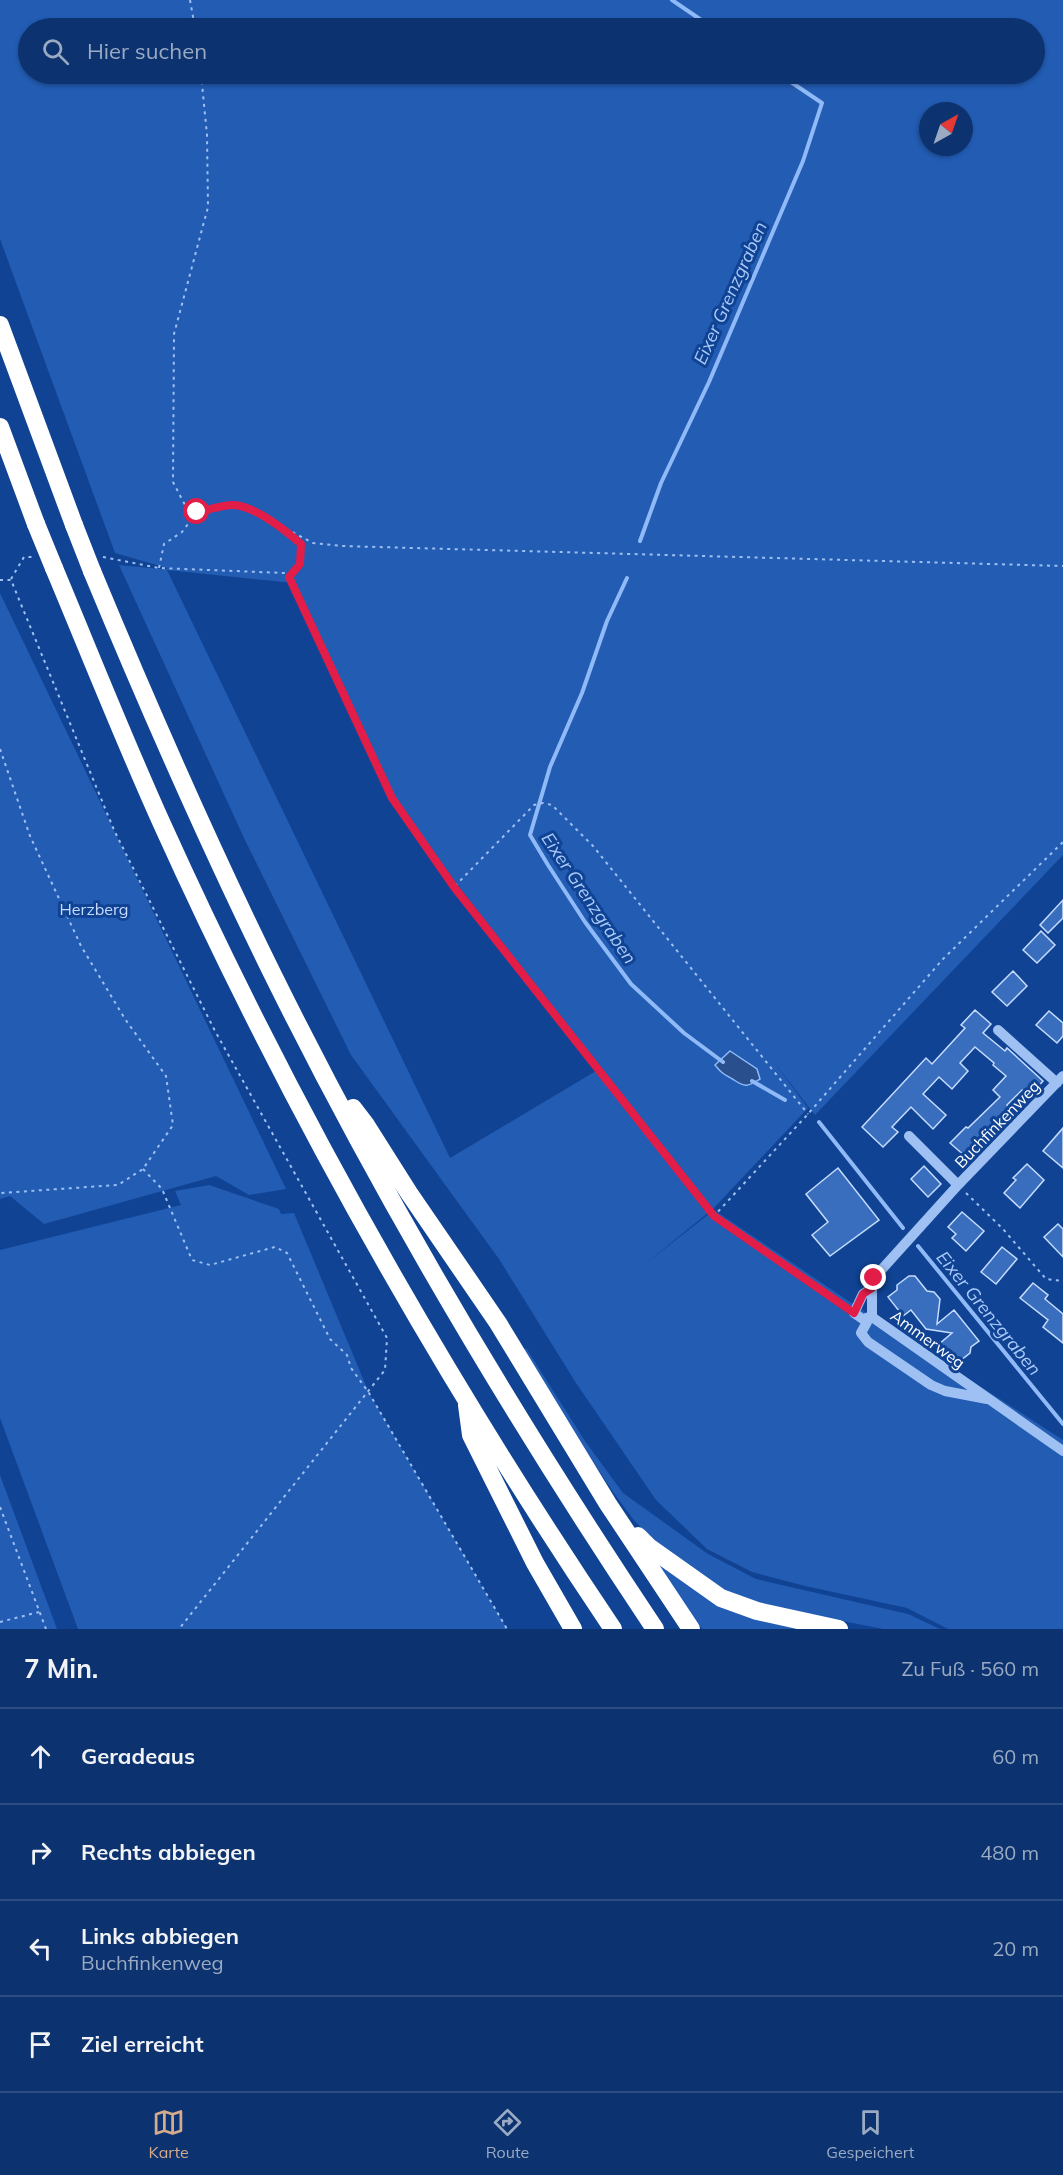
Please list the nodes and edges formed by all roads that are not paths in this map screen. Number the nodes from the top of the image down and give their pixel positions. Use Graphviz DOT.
graph roads {
  1 [pos="0,325"];
  2 [pos="0,427"];
  3 [pos="998,1030"];
  4 [pos="320,1067"];
  5 [pos="1060,1080"];
  6 [pos="909,1136"];
  7 [pos="958,1185"];
  8 [pos="872,1288"];
  9 [pos="870,1320"];
  10 [pos="466,1398"];
  11 [pos="987,1400"];
  12 [pos="1063,1451"];
  13 [pos="608,1504"];
  14 [pos="573,1629"];
  15 [pos="613,1629"];
  16 [pos="655,1629"];
  17 [pos="691,1629"];
  18 [pos="839,1629"];
  1 -- 4 [label="highway, bridge"];
  2 -- 10 [label="highway, bridge"];
  3 -- 5 [label="street, Buchfinkenweg"];
  4 -- 13 [label="highway"];
  4 -- 16 [label="highway"];
  5 -- 7 [label="street, Buchfinkenweg"];
  6 -- 7 [label="street, Buchfinkenweg"];
  7 -- 8 [label="street, Buchfinkenweg"];
  8 -- 9 [label="street"];
  8 -- 9 [label="street, Buchfinkenweg"];
  9 -- 11 [label="street, Ammerweg"];
  9 -- 11 [label="street, Ammerweg"];
  10 -- 14 [label="highway"];
  10 -- 15 [label="highway"];
  11 -- 12 [label="street, Ammerweg"];
  13 -- 17 [label="highway"];
  13 -- 18 [label="highway"];
}
